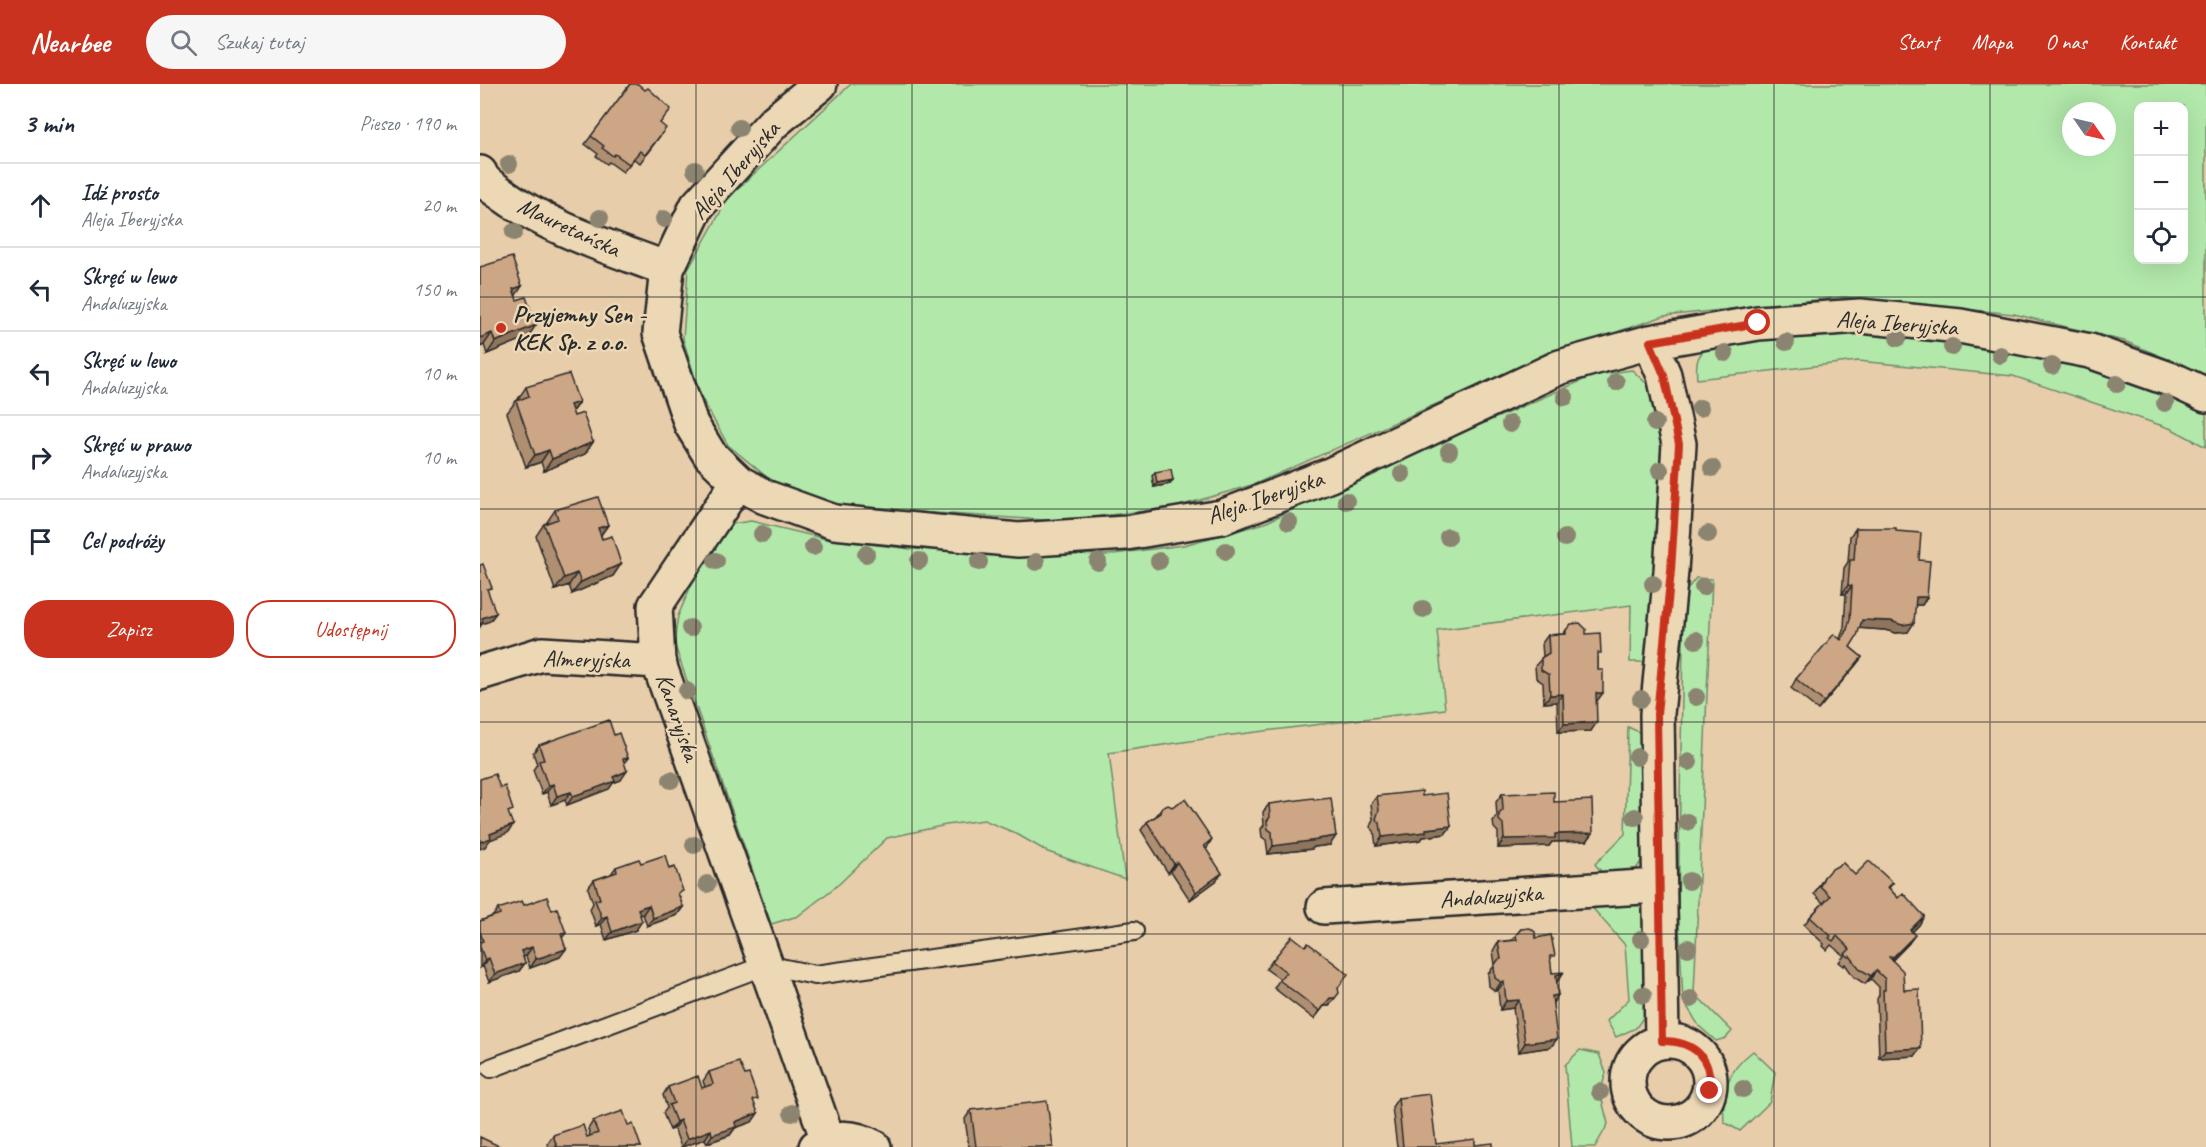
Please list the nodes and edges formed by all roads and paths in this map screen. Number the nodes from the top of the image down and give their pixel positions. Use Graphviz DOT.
graph roads {
  1 [pos="820,84"];
  2 [pos="481,178"];
  3 [pos="667,269"];
  4 [pos="1650,342"];
  5 [pos="2206,395"];
  6 [pos="738,482"];
  7 [pos="658,661"];
  8 [pos="480,673"];
  9 [pos="1658,886"];
  10 [pos="1324,907"];
  11 [pos="1134,931"];
  12 [pos="766,965"];
  13 [pos="1662,1041"];
  14 [pos="491,1068"];
  15 [pos="822,1144"];
  16 [pos="874,1147"];
  1 -- 3 [label="street, Aleja Iberyjska"];
  2 -- 3 [label="street, Mauretańska"];
  3 -- 6 [label="street, Aleja Iberyjska"];
  4 -- 5 [label="street, Aleja Iberyjska"];
  4 -- 6 [label="street, Aleja Iberyjska"];
  4 -- 9 [label="street"];
  6 -- 7 [label="street, Kanaryjska"];
  7 -- 8 [label="street, Almeryjska"];
  7 -- 12 [label="street, Kanaryjska"];
  9 -- 10 [label="street, Andaluzyjska"];
  9 -- 13 [label="street"];
  11 -- 12 [label="lane"];
  12 -- 14 [label="lane"];
  12 -- 15 [label="street, Kanaryjska"];
  15 -- 16 [label="street, Kanaryjska"];
}
